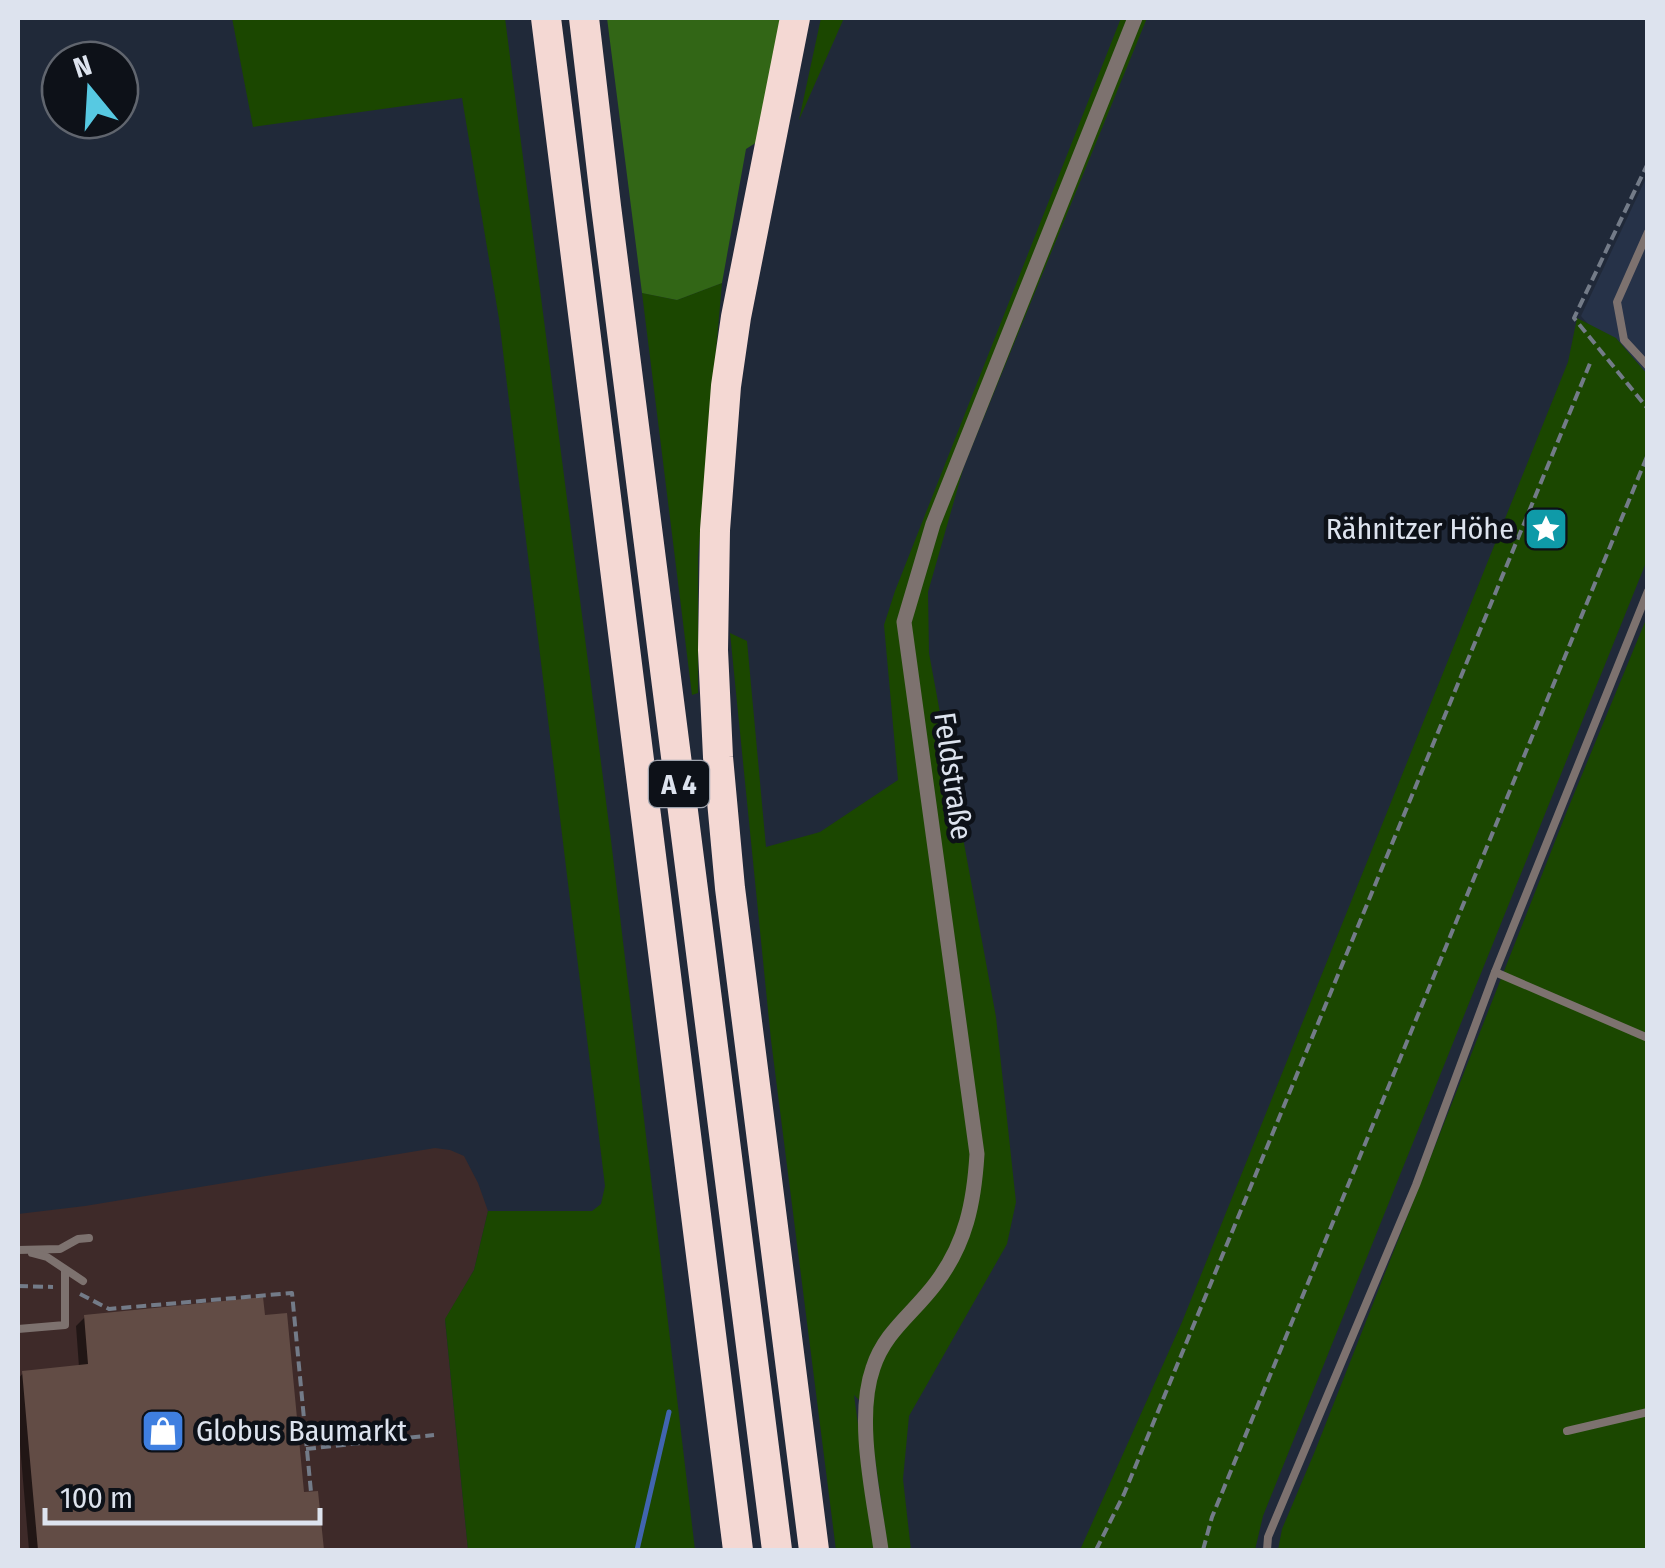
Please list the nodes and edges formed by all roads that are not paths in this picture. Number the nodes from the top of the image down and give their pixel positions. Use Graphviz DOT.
graph roads {
  1 [pos="546,18"];
  2 [pos="584,18"];
  3 [pos="795,18"];
  4 [pos="1135,18"];
  5 [pos="1648,232"];
  6 [pos="1648,366"];
  7 [pos="1648,591"];
  8 [pos="1495,972"];
  9 [pos="1648,1038"];
  10 [pos="89,1238"];
  11 [pos="20,1250"];
  12 [pos="65,1270"];
  13 [pos="82,1281"];
  14 [pos="18,1329"];
  15 [pos="1648,1412"];
  16 [pos="1567,1432"];
  17 [pos="738,1550"];
  18 [pos="777,1550"];
  19 [pos="814,1550"];
  20 [pos="881,1550"];
  21 [pos="1267,1550"];
  1 -- 17 [label="highway, A 4"];
  2 -- 18 [label="highway, A 4"];
  3 -- 19 [label="highway"];
  4 -- 20 [label="street, Feldstraße"];
  5 -- 6 [label="lane"];
  7 -- 8 [label="lane"];
  8 -- 9 [label="lane"];
  8 -- 21 [label="lane"];
  10 -- 11 [label="lane"];
  11 -- 12 [label="lane"];
  12 -- 13 [label="lane"];
  12 -- 14 [label="lane"];
  15 -- 16 [label="lane"];
}
